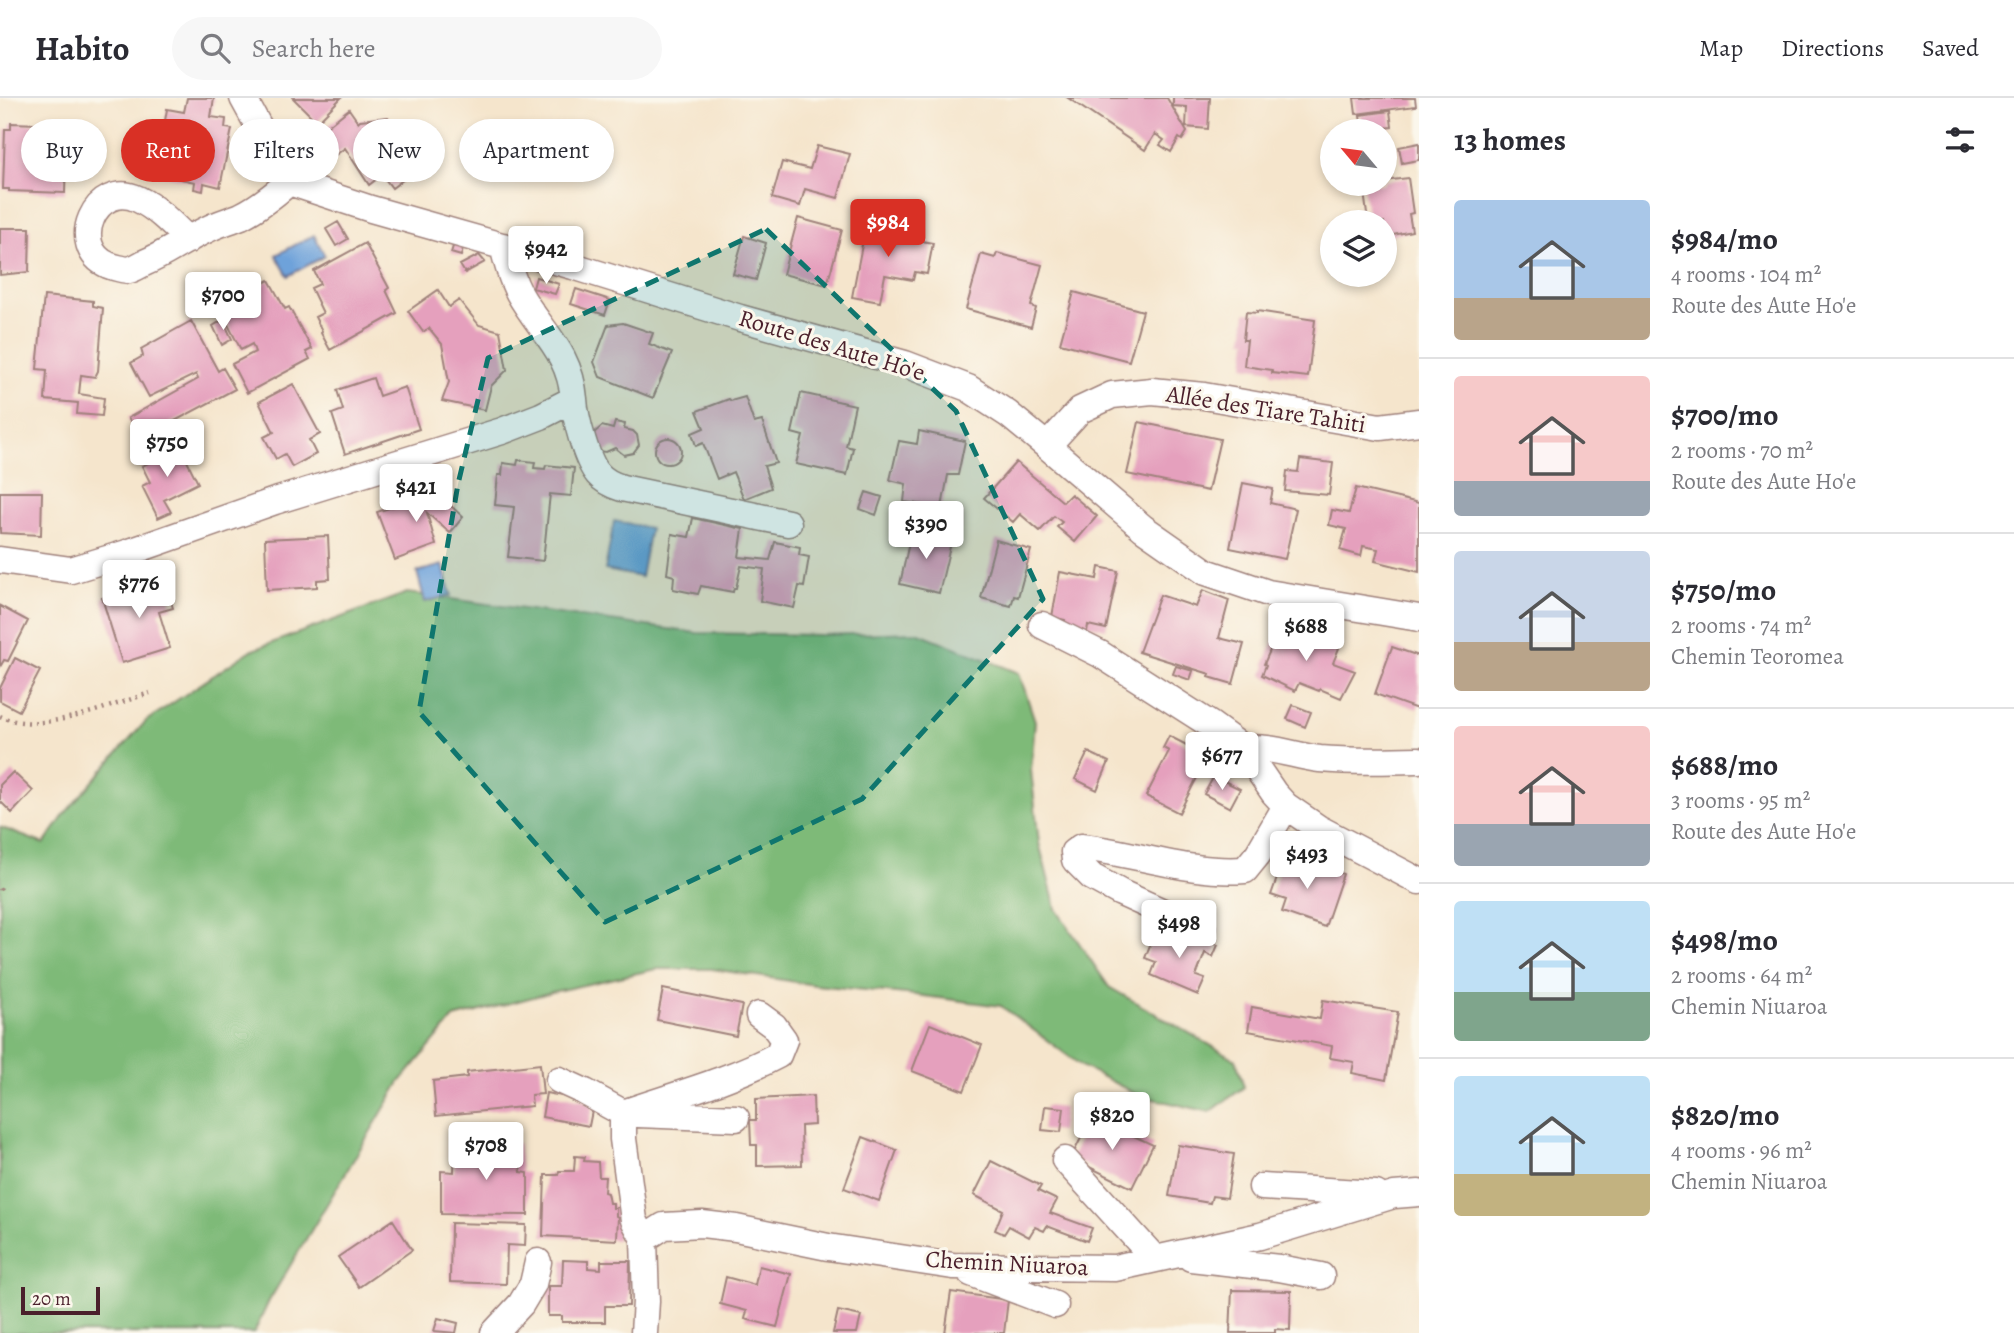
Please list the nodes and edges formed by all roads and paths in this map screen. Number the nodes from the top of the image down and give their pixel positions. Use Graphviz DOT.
graph roads {
  1 [pos="243,98"];
  2 [pos="254,119"];
  3 [pos="289,182"];
  4 [pos="188,240"];
  5 [pos="503,246"];
  6 [pos="574,399"];
  7 [pos="1419,422"];
  8 [pos="1047,446"];
  9 [pos="788,523"];
  10 [pos="0,560"];
  11 [pos="1419,618"];
  12 [pos="1042,625"];
  13 [pos="150,693"];
  14 [pos="0,716"];
  15 [pos="1244,749"];
  16 [pos="1419,760"];
  17 [pos="1286,806"];
  18 [pos="1419,881"];
  19 [pos="1203,930"];
  20 [pos="759,1015"];
  21 [pos="559,1080"];
  22 [pos="623,1113"];
  23 [pos="736,1118"];
  24 [pos="1065,1160"];
  25 [pos="1262,1187"];
  26 [pos="1411,1197"];
  27 [pos="644,1239"];
  28 [pos="1162,1258"];
  29 [pos="538,1262"];
  30 [pos="957,1267"];
  31 [pos="1321,1276"];
  32 [pos="1055,1305"];
  33 [pos="494,1333"];
  34 [pos="644,1333"];
  1 -- 2 [label="street"];
  3 -- 4 [label="street"];
  3 -- 5 [label="street, Route des Aute Ho'e"];
  4 -- 4 [label="street"];
  5 -- 6 [label="street"];
  5 -- 8 [label="street, Route des Aute Ho'e"];
  6 -- 9 [label="street"];
  6 -- 10 [label="street"];
  7 -- 8 [label="street, Allée des Tiare Tahiti"];
  8 -- 11 [label="street, Route des Aute Ho'e"];
  12 -- 15 [label="street"];
  13 -- 14 [label="path"];
  15 -- 16 [label="street"];
  15 -- 17 [label="street"];
  17 -- 18 [label="street"];
  17 -- 19 [label="street"];
  20 -- 22 [label="street"];
  21 -- 22 [label="street"];
  22 -- 23 [label="street"];
  22 -- 27 [label="street"];
  24 -- 28 [label="street"];
  25 -- 26 [label="street"];
  26 -- 28 [label="street, Chemin Niuaroa"];
  27 -- 30 [label="street, Chemin Niuaroa"];
  27 -- 34 [label="street"];
  28 -- 30 [label="street, Chemin Niuaroa"];
  28 -- 31 [label="street"];
  29 -- 33 [label="street"];
  30 -- 32 [label="street"];
}
